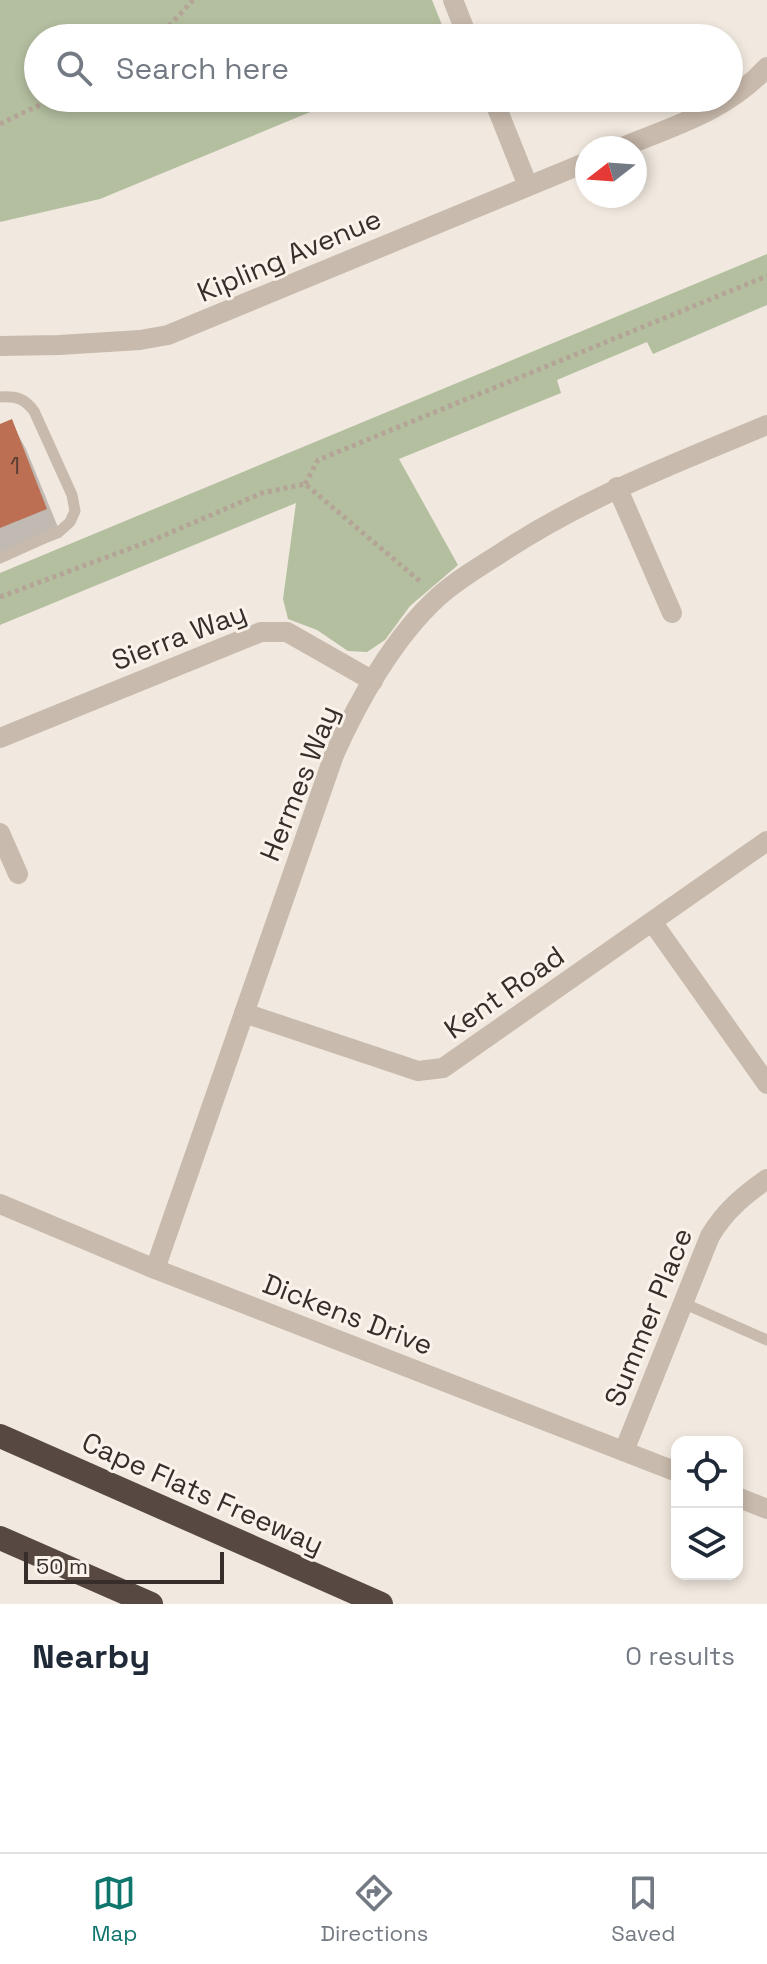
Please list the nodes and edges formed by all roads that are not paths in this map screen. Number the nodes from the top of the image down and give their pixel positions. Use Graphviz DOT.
graph roads {
  1 [pos="453,0"];
  2 [pos="462,24"];
  3 [pos="767,67"];
  4 [pos="743,91"];
  5 [pos="499,112"];
  6 [pos="703,112"];
  7 [pos="647,136"];
  8 [pos="575,167"];
  9 [pos="528,186"];
  10 [pos="0,346"];
  11 [pos="0,394"];
  12 [pos="767,425"];
  13 [pos="617,487"];
  14 [pos="0,558"];
  15 [pos="672,613"];
  16 [pos="373,681"];
  17 [pos="0,738"];
  18 [pos="0,833"];
  19 [pos="767,841"];
  20 [pos="18,874"];
  21 [pos="653,923"];
  22 [pos="244,1013"];
  23 [pos="767,1084"];
  24 [pos="767,1179"];
  25 [pos="0,1204"];
  26 [pos="155,1269"];
  27 [pos="683,1303"];
  28 [pos="767,1340"];
  29 [pos="0,1436"];
  30 [pos="624,1451"];
  31 [pos="671,1470"];
  32 [pos="743,1499"];
  33 [pos="767,1509"];
  34 [pos="0,1538"];
  35 [pos="151,1604"];
  36 [pos="381,1604"];
  1 -- 2 [label="street"];
  3 -- 4 [label="street"];
  5 -- 9 [label="street"];
  6 -- 7 [label="street"];
  8 -- 9 [label="street, Kipling Avenue"];
  9 -- 10 [label="street, Kipling Avenue"];
  11 -- 14 [label="lane"];
  12 -- 13 [label="street, Hermes Way"];
  13 -- 15 [label="street"];
  13 -- 16 [label="street, Hermes Way"];
  16 -- 17 [label="street, Sierra Way"];
  16 -- 22 [label="street, Hermes Way"];
  18 -- 20 [label="street"];
  19 -- 21 [label="street, Kent Road"];
  21 -- 22 [label="street, Kent Road"];
  21 -- 23 [label="street"];
  22 -- 26 [label="street, Hermes Way"];
  24 -- 27 [label="street, Summer Place"];
  25 -- 26 [label="street, Dickens Drive"];
  26 -- 30 [label="street, Dickens Drive"];
  27 -- 28 [label="lane"];
  27 -- 30 [label="street, Summer Place"];
  29 -- 36 [label="highway, Cape Flats Freeway"];
  30 -- 31 [label="street, Dickens Drive"];
  32 -- 33 [label="street"];
  34 -- 35 [label="highway"];
}
